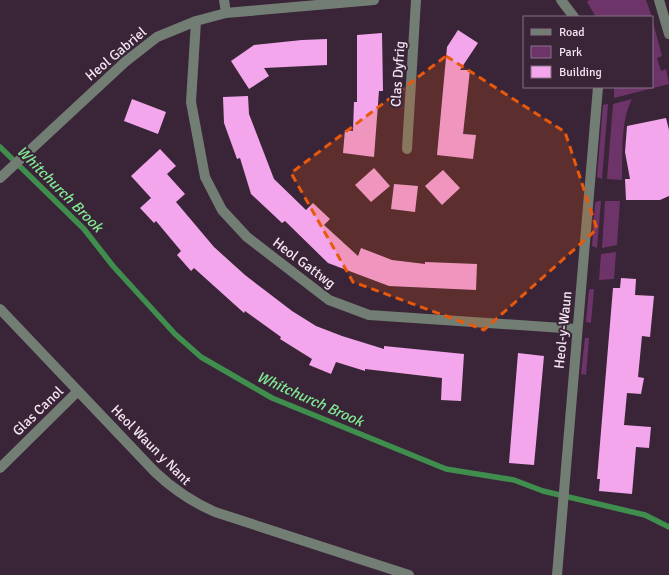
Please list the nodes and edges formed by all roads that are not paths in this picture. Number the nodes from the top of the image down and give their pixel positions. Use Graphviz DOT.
graph roads {
  1 [pos="224,0"];
  2 [pos="374,0"];
  3 [pos="416,0"];
  4 [pos="561,0"];
  5 [pos="659,0"];
  6 [pos="226,13"];
  7 [pos="573,16"];
  8 [pos="196,20"];
  9 [pos="669,34"];
  10 [pos="598,88"];
  11 [pos="407,149"];
  12 [pos="2,176"];
  13 [pos="0,309"];
  14 [pos="577,329"];
  15 [pos="78,391"];
  16 [pos="0,468"];
  17 [pos="410,575"];
  18 [pos="557,575"];
  1 -- 6 [label="street"];
  2 -- 6 [label="street, Heol Gabriel"];
  3 -- 11 [label="street, Clas Dyfrig"];
  4 -- 7 [label="street"];
  5 -- 9 [label="street"];
  6 -- 8 [label="street, Heol Gabriel"];
  8 -- 12 [label="street, Heol Gabriel"];
  8 -- 14 [label="street, Heol Gattwg"];
  10 -- 14 [label="street, Heol-y-Waun"];
  13 -- 15 [label="street, Heol Waun y Nant"];
  14 -- 18 [label="street, Heol-y-Waun"];
  15 -- 16 [label="street, Glas Canol"];
  15 -- 17 [label="street, Heol Waun y Nant"];
}
